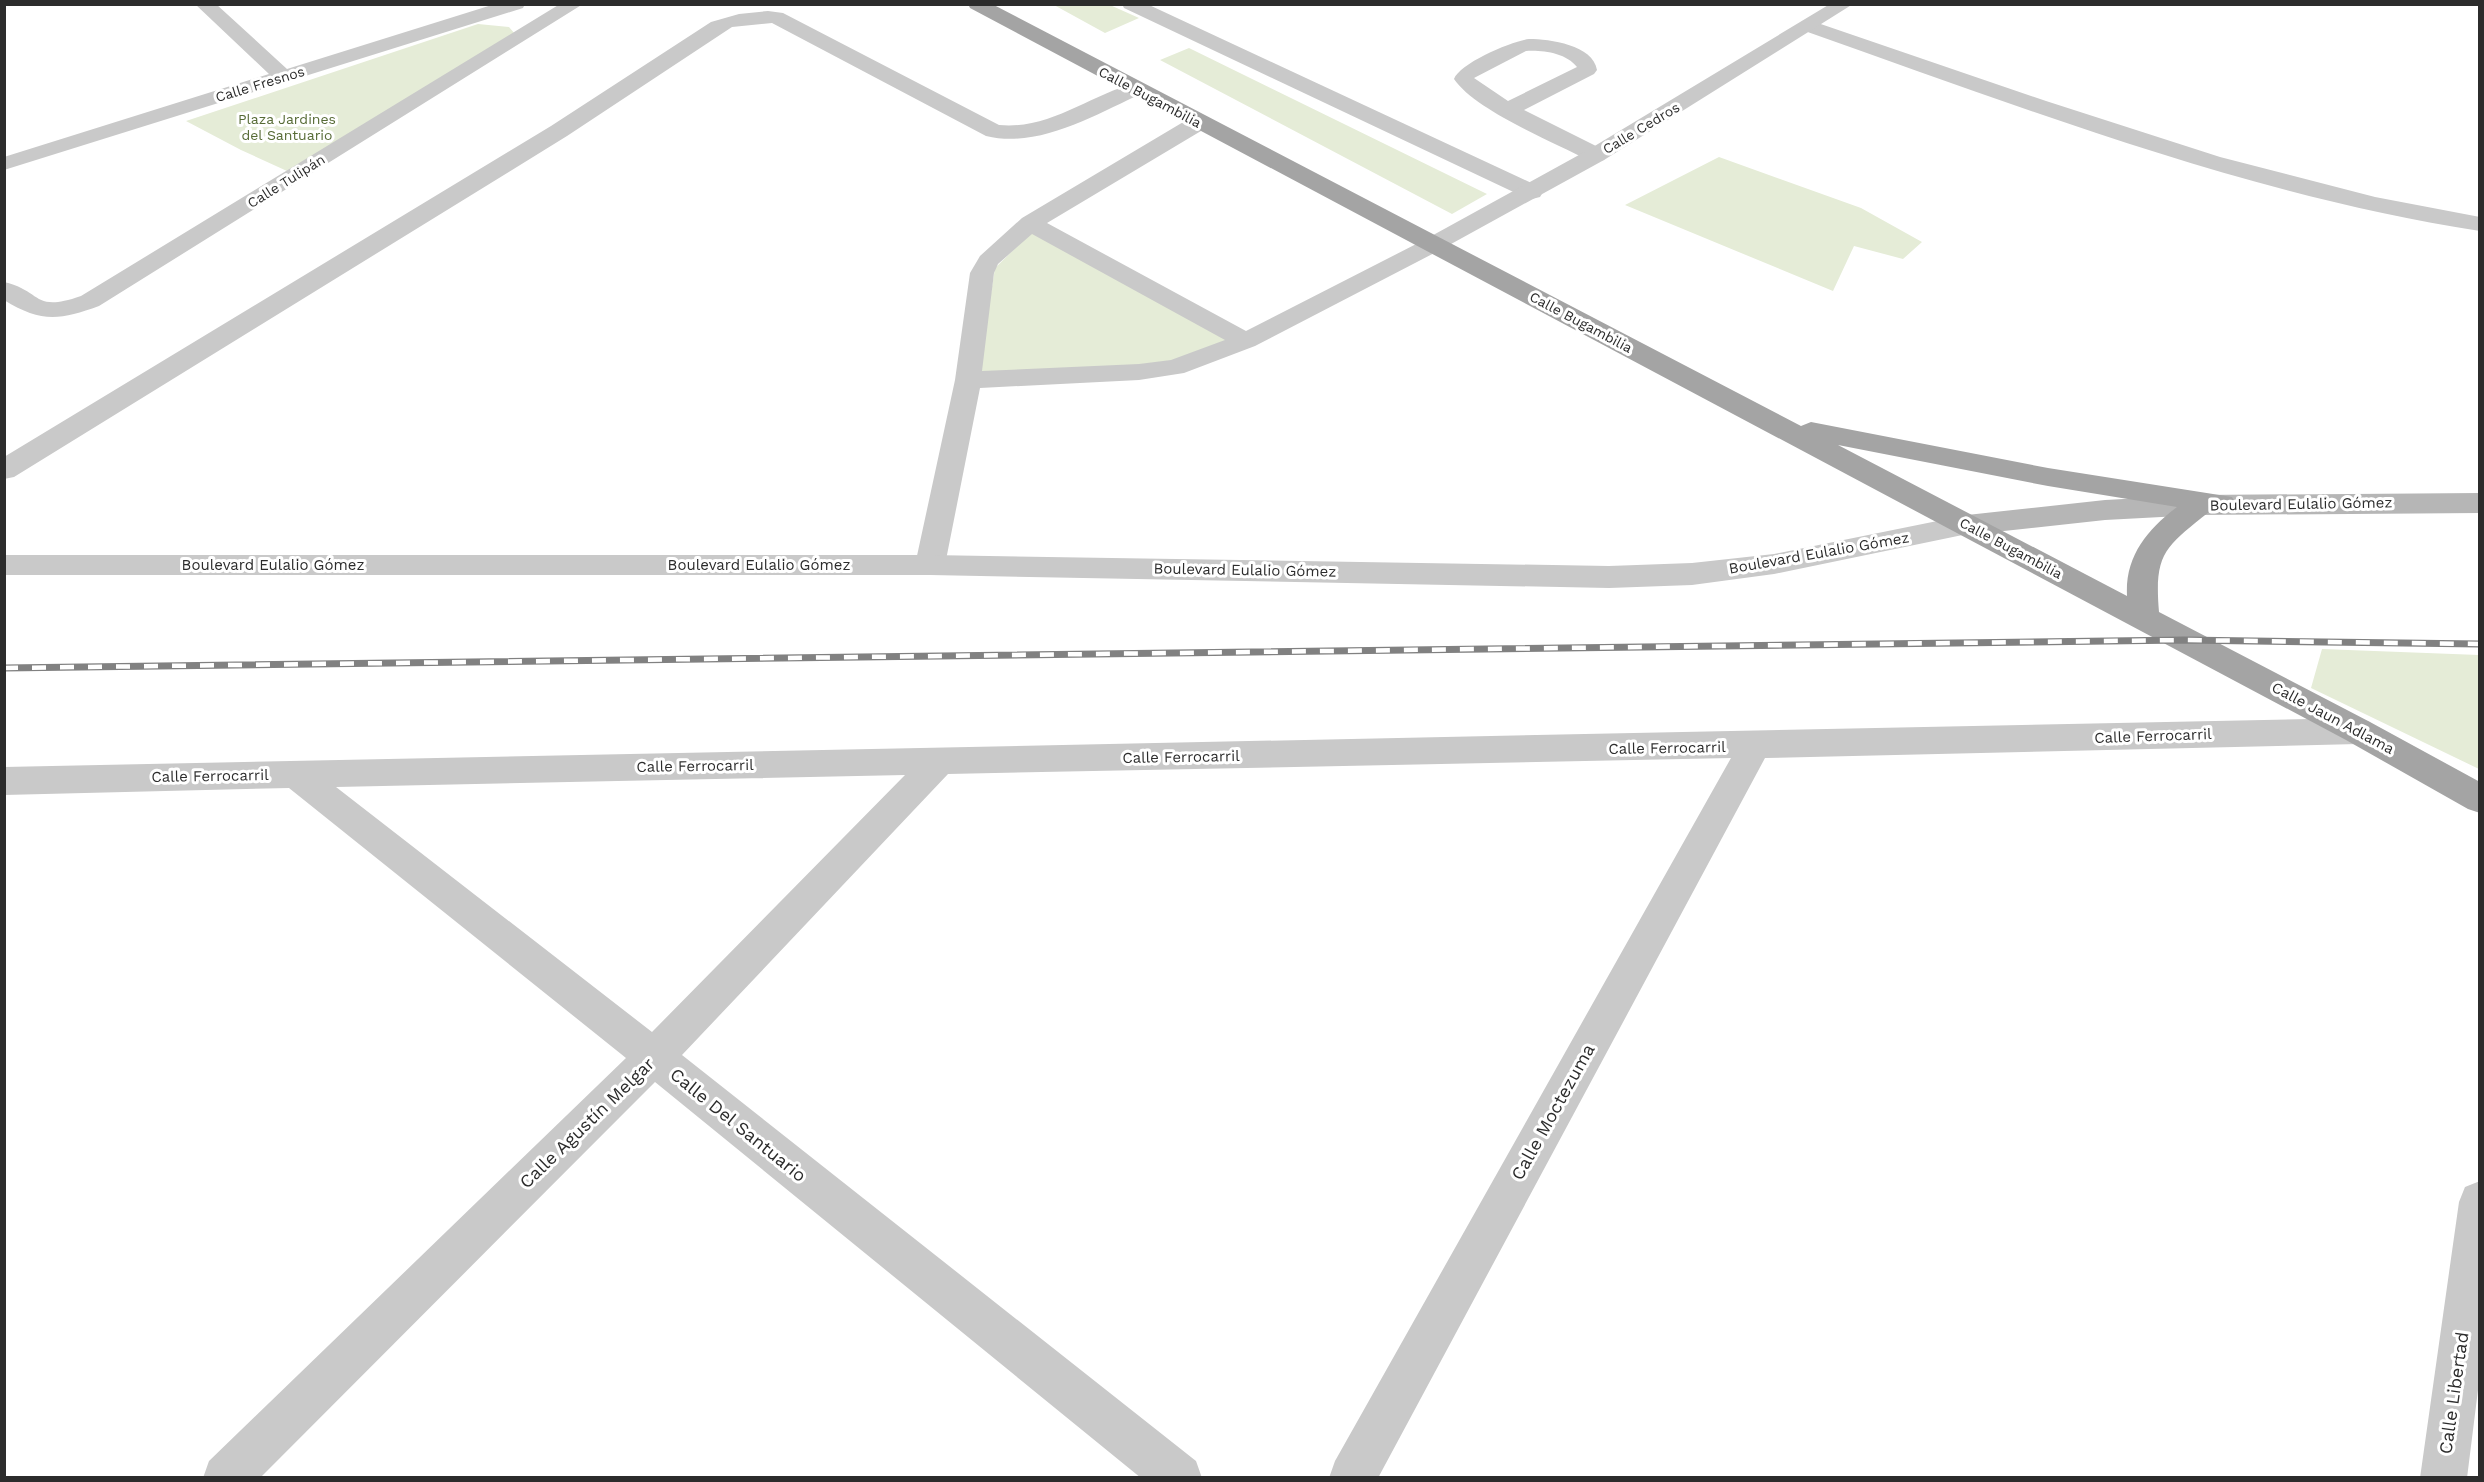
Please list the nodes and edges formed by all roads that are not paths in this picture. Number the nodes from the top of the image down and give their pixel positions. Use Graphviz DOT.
graph roads {
  1 [pos="204,4"];
  2 [pos="516,4"];
  3 [pos="574,4"];
  4 [pos="977,4"];
  5 [pos="1131,4"];
  6 [pos="1844,4"];
  7 [pos="1809,26"];
  8 [pos="284,77"];
  9 [pos="1136,89"];
  10 [pos="1509,109"];
  11 [pos="1198,123"];
  12 [pos="1596,155"];
  13 [pos="4,164"];
  14 [pos="1532,192"];
  15 [pos="1030,223"];
  16 [pos="2480,224"];
  17 [pos="1434,244"];
  18 [pos="4,289"];
  19 [pos="1246,341"];
  20 [pos="968,380"];
  21 [pos="1774,423"];
  22 [pos="4,470"];
  23 [pos="2480,503"];
  24 [pos="2210,505"];
  25 [pos="1967,525"];
  26 [pos="4,564"];
  27 [pos="930,565"];
  28 [pos="2144,619"];
  29 [pos="2184,640"];
  30 [pos="2358,731"];
  31 [pos="1754,747"];
  32 [pos="940,761"];
  33 [pos="295,774"];
  34 [pos="4,781"];
  35 [pos="2480,799"];
  36 [pos="654,1057"];
  37 [pos="2480,1202"];
  38 [pos="226,1478"];
  39 [pos="1179,1478"];
  40 [pos="1352,1478"];
  41 [pos="2443,1478"];
  1 -- 8 [label="street"];
  2 -- 8 [label="street, Calle Fresnos"];
  3 -- 18 [label="street, Calle Tulipán"];
  4 -- 9 [label="main road, Calle Bugambilia"];
  5 -- 14 [label="street"];
  6 -- 7 [label="street, Calle Cedros"];
  7 -- 12 [label="street, Calle Cedros"];
  7 -- 16 [label="street"];
  8 -- 13 [label="street, Calle Fresnos"];
  9 -- 11 [label="main road, Calle Bugambilia"];
  9 -- 22 [label="street"];
  10 -- 10 [label="street"];
  10 -- 12 [label="street"];
  11 -- 15 [label="street"];
  11 -- 17 [label="main road, Calle Bugambilia"];
  12 -- 14 [label="street, Calle Cedros"];
  14 -- 17 [label="street, Calle Cedros"];
  15 -- 19 [label="street"];
  15 -- 20 [label="street"];
  17 -- 19 [label="street, Calle Cedros"];
  17 -- 21 [label="main road, Calle Bugambilia"];
  19 -- 20 [label="street, Calle Cedros"];
  20 -- 27 [label="street"];
  21 -- 24 [label="main road"];
  21 -- 25 [label="main road, Calle Bugambilia"];
  23 -- 24 [label="main road, Boulevard Eulalio Gómez"];
  24 -- 25 [label="main road, Boulevard Eulalio Gómez"];
  24 -- 28 [label="main road"];
  25 -- 27 [label="street, Boulevard Eulalio Gómez"];
  25 -- 28 [label="main road, Calle Bugambilia"];
  26 -- 27 [label="street, Boulevard Eulalio Gómez"];
  28 -- 29 [label="main road, Calle Bugambilia"];
  29 -- 30 [label="main road, Calle Jaun Adlama"];
  30 -- 31 [label="street, Calle Ferrocarril"];
  30 -- 35 [label="main road, Calle Jaun Adlama"];
  31 -- 32 [label="street, Calle Ferrocarril"];
  31 -- 40 [label="street, Calle Moctezuma"];
  32 -- 33 [label="street, Calle Ferrocarril"];
  32 -- 36 [label="street, Calle Agustín Melgar"];
  33 -- 34 [label="street, Calle Ferrocarril"];
  33 -- 36 [label="street, Calle Del Santuario"];
  36 -- 38 [label="street, Calle Agustín Melgar"];
  36 -- 39 [label="street, Calle Del Santuario"];
  37 -- 41 [label="street, Calle Libertad"];
}
